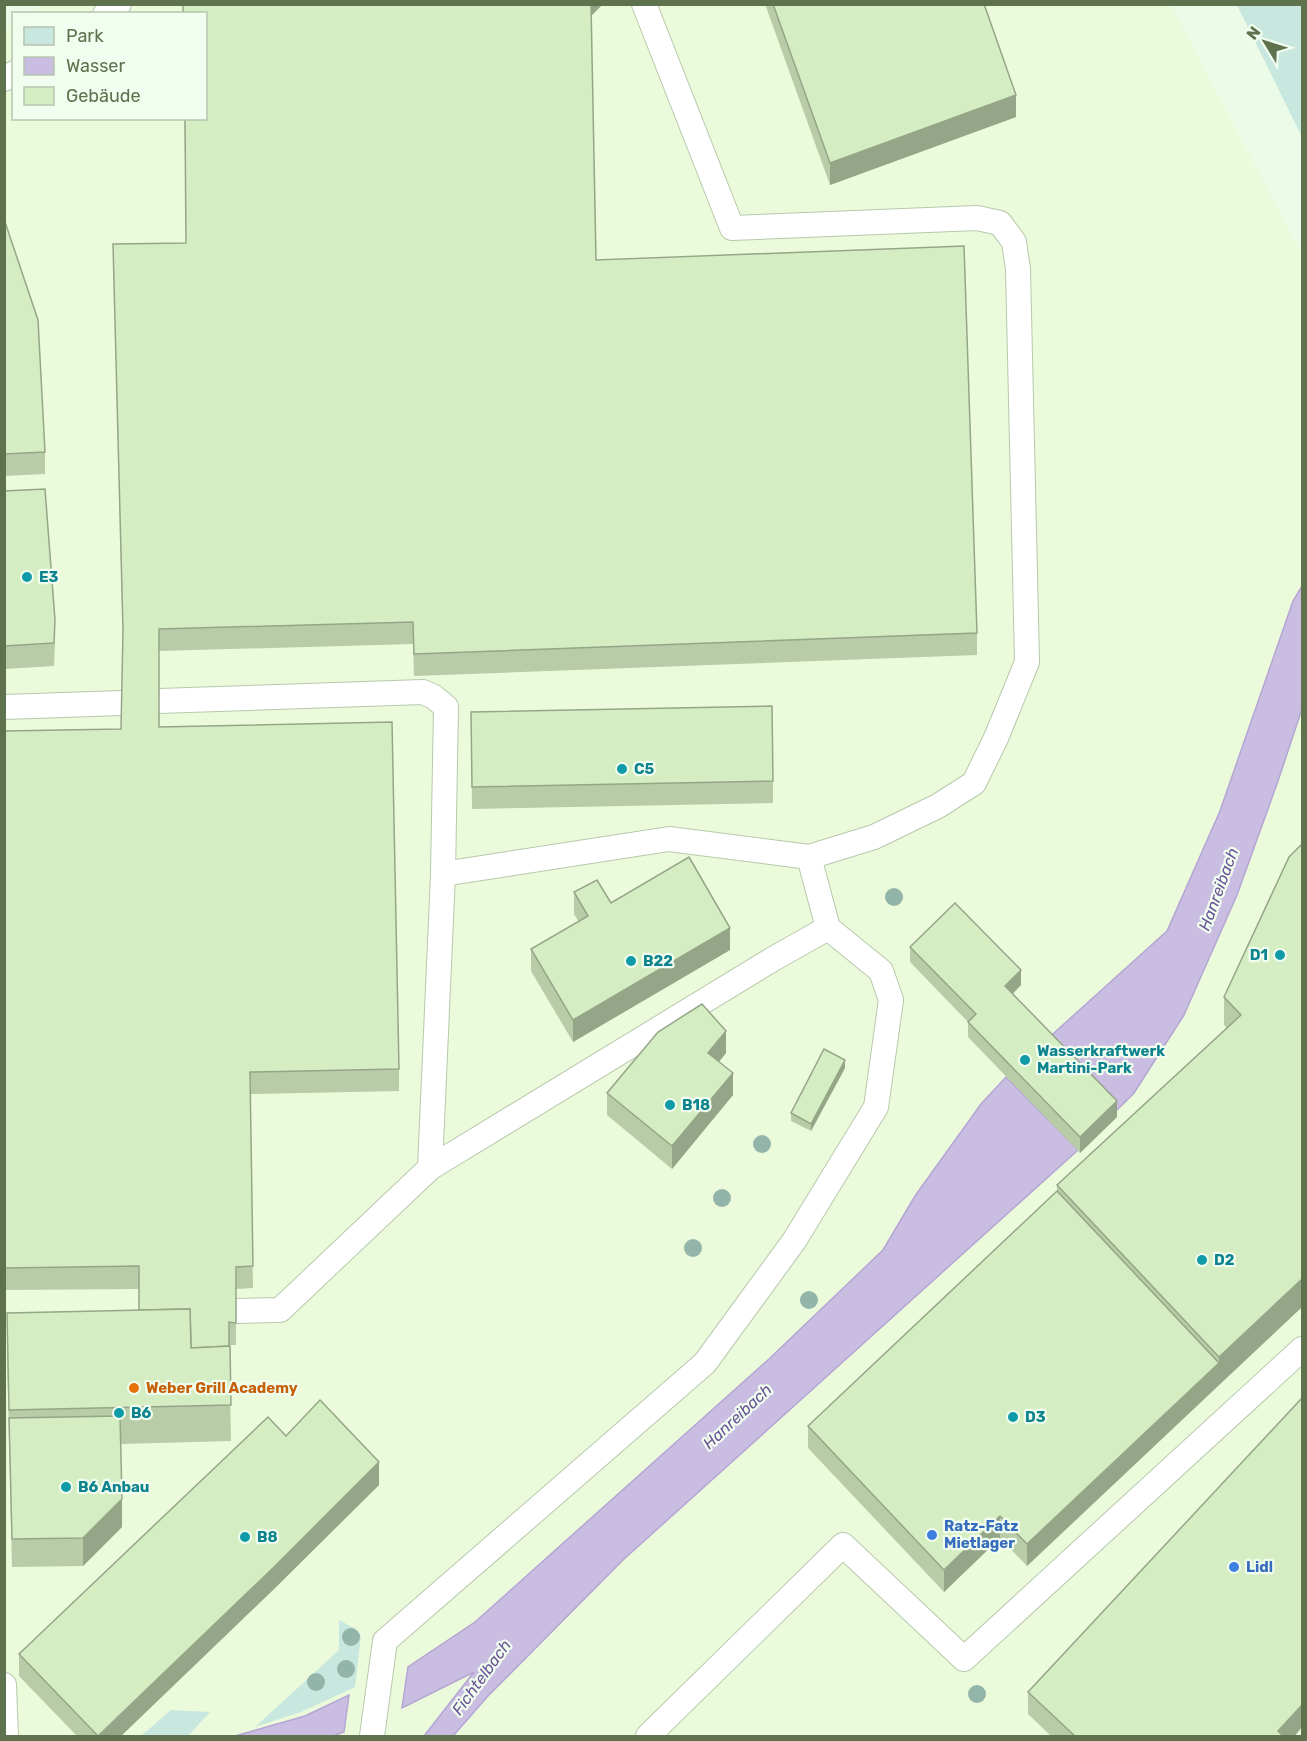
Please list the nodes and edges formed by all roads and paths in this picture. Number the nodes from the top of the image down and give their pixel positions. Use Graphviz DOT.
graph roads {
  1 [pos="644,4"];
  2 [pos="159,701"];
  3 [pos="122,703"];
  4 [pos="4,706"];
  5 [pos="809,857"];
  6 [pos="443,874"];
  7 [pos="828,928"];
  8 [pos="430,1168"];
  9 [pos="236,1311"];
  10 [pos="1302,1349"];
  11 [pos="4,1685"];
  12 [pos="373,1730"];
  13 [pos="6,1737"];
  14 [pos="648,1737"];
  1 -- 5 [label="lane"];
  2 -- 6 [label="lane"];
  3 -- 4 [label="lane"];
  5 -- 6 [label="lane"];
  5 -- 7 [label="lane"];
  6 -- 8 [label="lane"];
  7 -- 8 [label="lane"];
  7 -- 12 [label="lane"];
  8 -- 9 [label="lane"];
  10 -- 14 [label="lane"];
  11 -- 13 [label="lane"];
}
